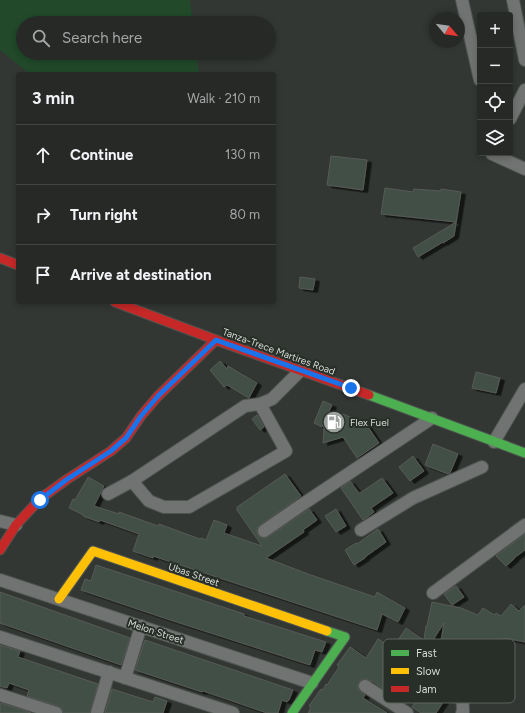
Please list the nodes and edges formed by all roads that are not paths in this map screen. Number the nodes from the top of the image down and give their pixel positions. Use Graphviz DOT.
graph roads {
  1 [pos="462,0"];
  2 [pos="513,0"];
  3 [pos="521,22"];
  4 [pos="525,60"];
  5 [pos="477,67"];
  6 [pos="525,90"];
  7 [pos="513,113"];
  8 [pos="496,156"];
  9 [pos="525,169"];
  10 [pos="0,258"];
  11 [pos="16,264"];
  12 [pos="120,304"];
  13 [pos="216,340"];
  14 [pos="301,370"];
  15 [pos="525,389"];
  16 [pos="260,404"];
  17 [pos="432,418"];
  18 [pos="494,442"];
  19 [pos="525,453"];
  20 [pos="482,467"];
  21 [pos="132,481"];
  22 [pos="108,494"];
  23 [pos="0,521"];
  24 [pos="16,525"];
  25 [pos="525,525"];
  26 [pos="361,530"];
  27 [pos="264,531"];
  28 [pos="0,550"];
  29 [pos="0,580"];
  30 [pos="433,593"];
  31 [pos="59,599"];
  32 [pos="141,626"];
  33 [pos="0,637"];
  34 [pos="109,672"];
  35 [pos="125,678"];
  36 [pos="312,683"];
  37 [pos="365,686"];
  38 [pos="0,695"];
  39 [pos="383,698"];
  40 [pos="391,703"];
  41 [pos="464,703"];
  42 [pos="56,713"];
  43 [pos="97,713"];
  44 [pos="233,713"];
  45 [pos="292,713"];
  46 [pos="407,713"];
  47 [pos="465,713"];
  1 -- 5 [label="street"];
  2 -- 3 [label="street"];
  3 -- 4 [label="street"];
  6 -- 7 [label="street"];
  8 -- 9 [label="street"];
  10 -- 11 [label="street"];
  12 -- 13 [label="street, Tanza-Trece Martires Road"];
  13 -- 14 [label="street, Tanza-Trece Martires Road"];
  13 -- 24 [label="street"];
  14 -- 16 [label="street"];
  14 -- 17 [label="street, Tanza-Trece Martires Road"];
  15 -- 18 [label="street"];
  16 -- 21 [label="street"];
  16 -- 21 [label="street"];
  17 -- 18 [label="street, Tanza-Trece Martires Road"];
  17 -- 27 [label="street"];
  18 -- 19 [label="street, Tanza-Trece Martires Road"];
  20 -- 26 [label="street"];
  21 -- 22 [label="street"];
  23 -- 24 [label="street"];
  24 -- 28 [label="street"];
  25 -- 30 [label="street"];
  29 -- 31 [label="street, Melon Street"];
  31 -- 32 [label="street, Melon Street"];
  31 -- 36 [label="street, Ubas Street"];
  32 -- 35 [label="street"];
  32 -- 36 [label="street, Melon Street"];
  33 -- 34 [label="street"];
  34 -- 35 [label="street"];
  34 -- 43 [label="street"];
  35 -- 44 [label="street"];
  36 -- 45 [label="street"];
  37 -- 39 [label="street"];
  38 -- 42 [label="street"];
  40 -- 46 [label="street"];
  41 -- 47 [label="street"];
}
